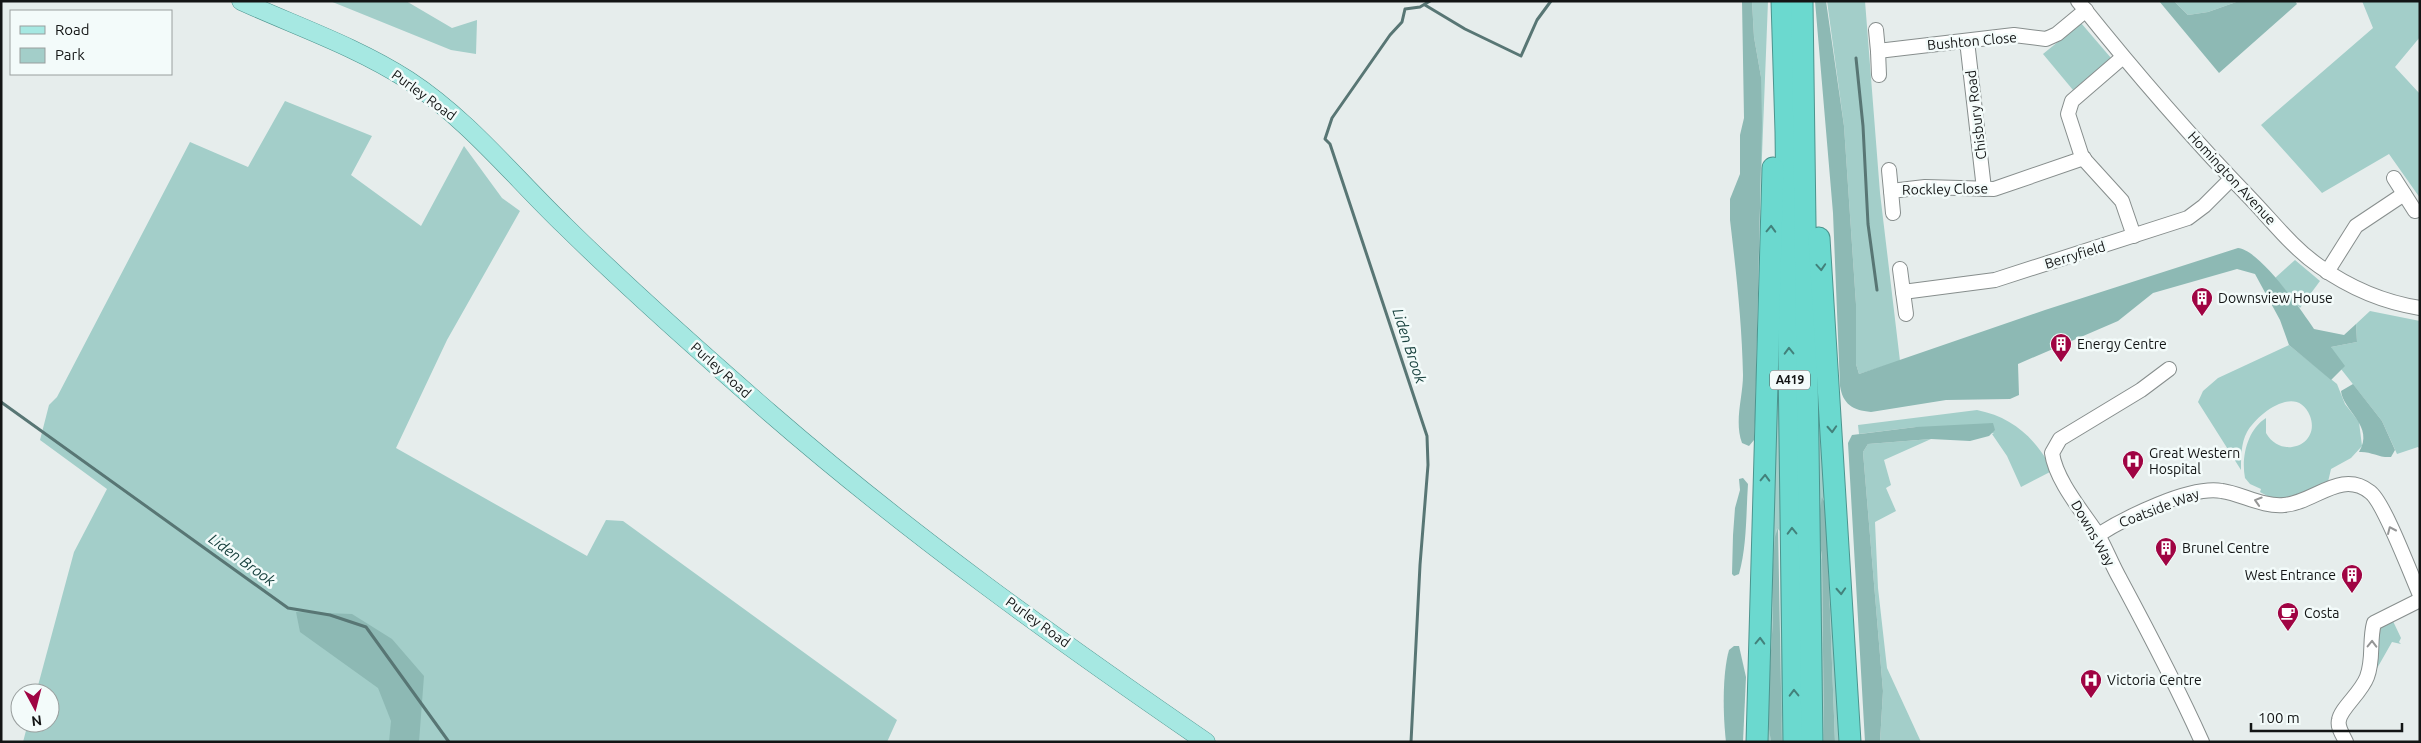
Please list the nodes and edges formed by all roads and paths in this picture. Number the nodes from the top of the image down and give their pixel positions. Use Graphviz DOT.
graph roads {
  1 [pos="241,1"];
  2 [pos="1802,1"];
  3 [pos="2082,6"];
  4 [pos="1782,10"];
  5 [pos="1876,30"];
  6 [pos="1967,41"];
  7 [pos="1803,44"];
  8 [pos="1878,51"];
  9 [pos="2123,57"];
  10 [pos="1880,75"];
  11 [pos="2084,158"];
  12 [pos="1888,170"];
  13 [pos="2394,178"];
  14 [pos="2231,179"];
  15 [pos="1984,189"];
  16 [pos="1891,190"];
  17 [pos="2404,194"];
  18 [pos="2415,211"];
  19 [pos="1893,214"];
  20 [pos="2134,236"];
  21 [pos="1900,269"];
  22 [pos="2327,272"];
  23 [pos="1903,292"];
  24 [pos="2420,308"];
  25 [pos="1906,314"];
  26 [pos="2169,369"];
  27 [pos="2098,535"];
  28 [pos="2420,594"];
  29 [pos="2420,600"];
  30 [pos="1206,742"];
  31 [pos="1757,742"];
  32 [pos="1794,742"];
  33 [pos="1812,742"];
  34 [pos="1850,742"];
  35 [pos="2202,742"];
  36 [pos="2346,742"];
  1 -- 30 [label="main road, Purley Road"];
  2 -- 7 [label="highway, A419"];
  3 -- 6 [label="street, Bushton Close"];
  3 -- 9 [label="street, Homington Avenue"];
  31 -- 4 [label="highway, A419, one-way"];
  32 -- 4 [label="highway, A419, one-way"];
  5 -- 8 [label="street"];
  6 -- 8 [label="street, Bushton Close"];
  6 -- 15 [label="street, Chisbury Road"];
  7 -- 33 [label="highway, A419"];
  7 -- 34 [label="highway, A419, one-way"];
  8 -- 10 [label="street"];
  9 -- 11 [label="street"];
  9 -- 14 [label="street, Homington Avenue"];
  11 -- 15 [label="street, Rockley Close"];
  11 -- 20 [label="street"];
  12 -- 16 [label="street, Rockley Close"];
  13 -- 17 [label="street"];
  14 -- 20 [label="street, Berryfield"];
  14 -- 22 [label="street, Homington Avenue"];
  15 -- 16 [label="street, Rockley Close"];
  16 -- 19 [label="street, Rockley Close"];
  17 -- 18 [label="street"];
  17 -- 22 [label="street"];
  20 -- 23 [label="street, Berryfield"];
  21 -- 23 [label="street"];
  22 -- 24 [label="street, Homington Avenue"];
  23 -- 25 [label="street"];
  26 -- 27 [label="street, Downs Way"];
  28 -- 27 [label="street, Coatside Way, one-way"];
  27 -- 35 [label="street, Downs Way"];
  36 -- 29 [label="street, one-way"];
}
